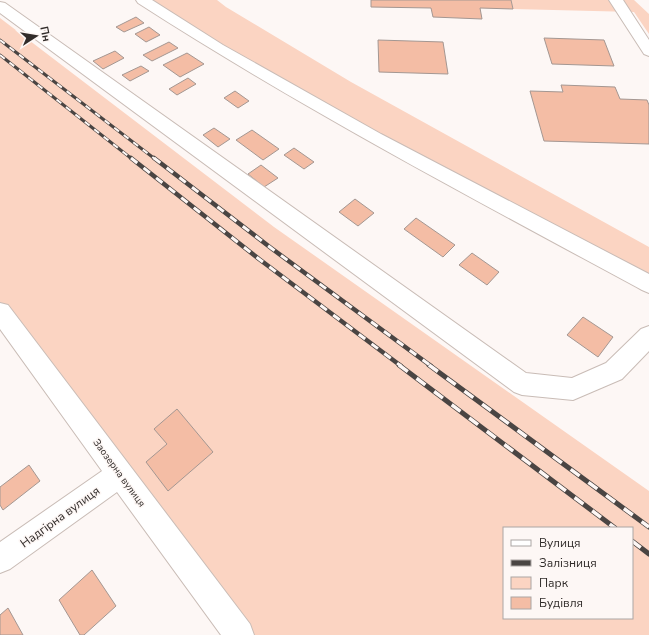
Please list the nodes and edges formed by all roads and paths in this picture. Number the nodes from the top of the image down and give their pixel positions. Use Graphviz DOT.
graph roads {
  1 [pos="143,0"];
  2 [pos="616,0"];
  3 [pos="0,6"];
  4 [pos="649,51"];
  5 [pos="649,284"];
  6 [pos="0,312"];
  7 [pos="649,336"];
  8 [pos="120,474"];
  9 [pos="0,559"];
  10 [pos="239,635"];
  1 -- 5 [label="street"];
  2 -- 4 [label="street"];
  3 -- 7 [label="street"];
  6 -- 8 [label="street, Заозерна вулиця"];
  8 -- 9 [label="street, Надгірна вулиця"];
  8 -- 10 [label="street, Заозерна вулиця"];
}
